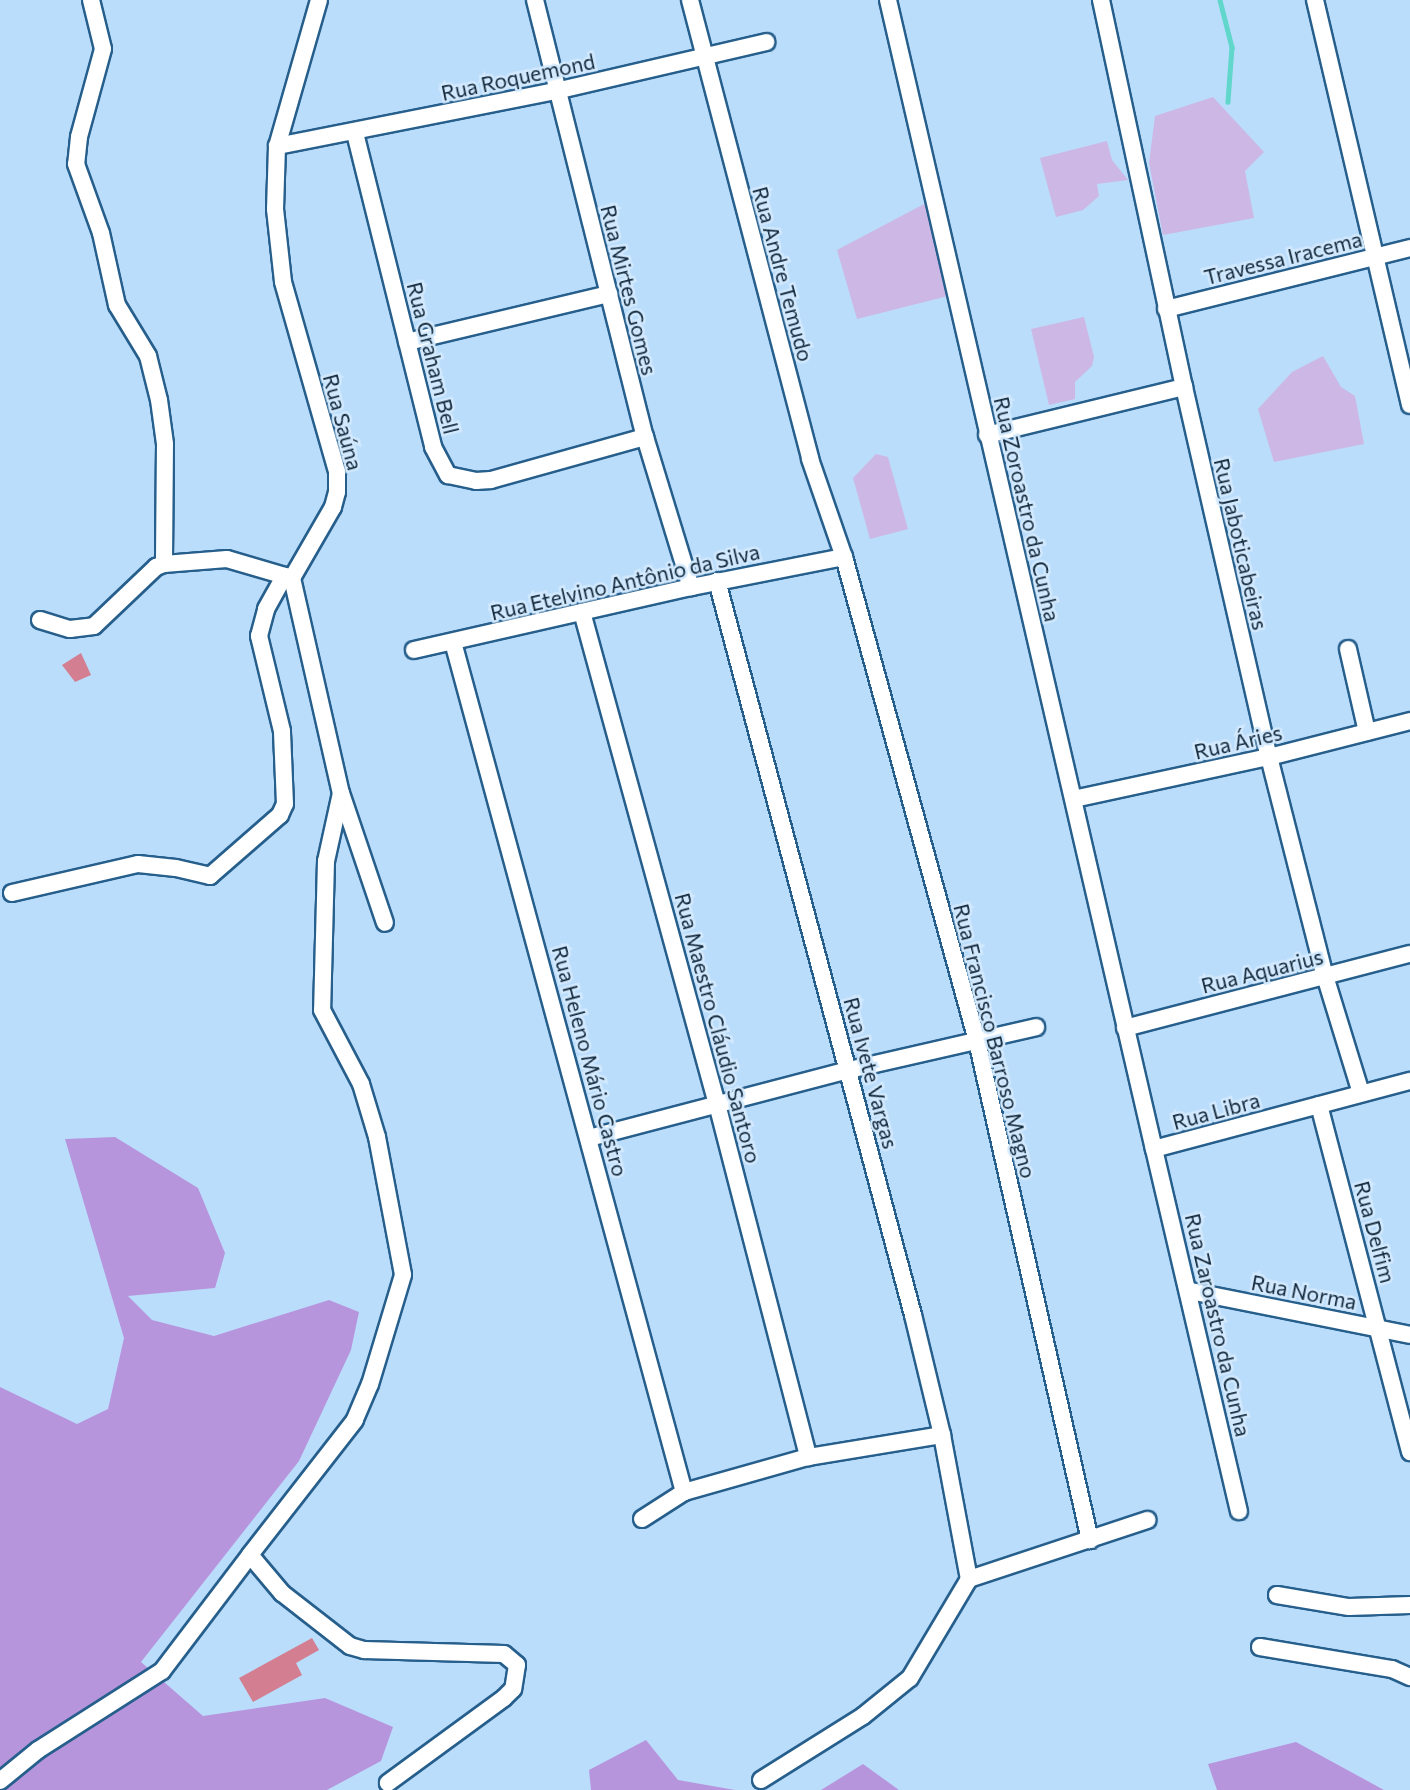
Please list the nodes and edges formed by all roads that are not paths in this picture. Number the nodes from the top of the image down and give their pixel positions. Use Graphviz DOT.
graph roads {
  1 [pos="91,0"];
  2 [pos="319,0"];
  3 [pos="535,0"];
  4 [pos="690,0"];
  5 [pos="888,0"];
  6 [pos="1101,0"];
  7 [pos="1315,0"];
  8 [pos="766,41"];
  9 [pos="704,56"];
  10 [pos="556,91"];
  11 [pos="355,133"];
  12 [pos="277,146"];
  13 [pos="1410,248"];
  14 [pos="1376,256"];
  15 [pos="609,294"];
  16 [pos="1166,309"];
  17 [pos="407,342"];
  18 [pos="1184,387"];
  19 [pos="1410,405"];
  20 [pos="988,435"];
  21 [pos="645,437"];
  22 [pos="844,557"];
  23 [pos="163,564"];
  24 [pos="288,577"];
  25 [pos="717,581"];
  26 [pos="691,587"];
  27 [pos="582,612"];
  28 [pos="40,620"];
  29 [pos="453,642"];
  30 [pos="1348,649"];
  31 [pos="415,650"];
  32 [pos="1410,721"];
  33 [pos="1367,732"];
  34 [pos="1269,757"];
  35 [pos="341,793"];
  36 [pos="1074,799"];
  37 [pos="12,893"];
  38 [pos="385,923"];
  39 [pos="1410,954"];
  40 [pos="1325,976"];
  41 [pos="1036,1027"];
  42 [pos="1125,1028"];
  43 [pos="977,1041"];
  44 [pos="849,1070"];
  45 [pos="1410,1081"];
  46 [pos="1361,1093"];
  47 [pos="718,1104"];
  48 [pos="1319,1105"];
  49 [pos="589,1139"];
  50 [pos="1154,1149"];
  51 [pos="1190,1291"];
  52 [pos="1379,1328"];
  53 [pos="1410,1335"];
  54 [pos="942,1435"];
  55 [pos="1410,1452"];
  56 [pos="808,1457"];
  57 [pos="684,1492"];
  58 [pos="1239,1511"];
  59 [pos="642,1518"];
  60 [pos="1147,1520"];
  61 [pos="1090,1539"];
  62 [pos="250,1555"];
  63 [pos="969,1579"];
  64 [pos="1278,1595"];
  65 [pos="1410,1605"];
  66 [pos="1260,1647"];
  67 [pos="1410,1677"];
  68 [pos="761,1780"];
  69 [pos="0,1781"];
  70 [pos="388,1783"];
  1 -- 23 [label="street"];
  2 -- 12 [label="street, Rua Saúna"];
  3 -- 10 [label="street, Rua Mirtes Gomes"];
  4 -- 9 [label="street, Rua Andre Temudo"];
  5 -- 20 [label="street, Rua Zoroastro da Cunha"];
  6 -- 16 [label="street, Rua Jaboticabeiras"];
  7 -- 14 [label="street"];
  8 -- 9 [label="street, Rua Roquemond"];
  9 -- 10 [label="street, Rua Roquemond"];
  9 -- 22 [label="street, Rua Andre Temudo"];
  10 -- 11 [label="street, Rua Roquemond"];
  10 -- 15 [label="street, Rua Mirtes Gomes"];
  11 -- 12 [label="street, Rua Roquemond"];
  11 -- 17 [label="street, Rua Graham Bell"];
  12 -- 24 [label="street, Rua Saúna"];
  13 -- 14 [label="street, Travessa Iracema"];
  14 -- 16 [label="street, Travessa Iracema"];
  14 -- 19 [label="street"];
  15 -- 17 [label="street"];
  15 -- 21 [label="street, Rua Mirtes Gomes"];
  16 -- 18 [label="street, Rua Jaboticabeiras"];
  17 -- 21 [label="street, Rua Graham Bell"];
  18 -- 20 [label="street"];
  18 -- 34 [label="street, Rua Jaboticabeiras"];
  20 -- 36 [label="street, Rua Zoroastro da Cunha"];
  21 -- 26 [label="street, Rua Mirtes Gomes"];
  22 -- 25 [label="street, Rua Etelvino Antônio da Silva"];
  22 -- 43 [label="street, Rua Francisco Barroso Magno"];
  23 -- 24 [label="street"];
  23 -- 28 [label="street"];
  24 -- 35 [label="street"];
  24 -- 37 [label="street, Rua Saúna"];
  25 -- 26 [label="street, Rua Etelvino Antônio da Silva"];
  25 -- 44 [label="street, Rua Ivete Vargas"];
  26 -- 27 [label="street, Rua Etelvino Antônio da Silva"];
  27 -- 29 [label="street, Rua Etelvino Antônio da Silva"];
  27 -- 47 [label="street, Rua Maestro Cláudio Santoro"];
  29 -- 31 [label="street, Rua Etelvino Antônio da Silva"];
  29 -- 49 [label="street, Rua Heleno Mário Castro"];
  30 -- 33 [label="street"];
  32 -- 33 [label="street, Rua Áries"];
  33 -- 34 [label="street, Rua Áries"];
  34 -- 36 [label="street, Rua Áries"];
  34 -- 40 [label="street, Rua Jaboticabeiras"];
  35 -- 38 [label="street"];
  35 -- 62 [label="street"];
  36 -- 42 [label="street, Rua Zoroastro da Cunha"];
  39 -- 40 [label="street, Rua Aquarius"];
  40 -- 42 [label="street, Rua Aquarius"];
  40 -- 46 [label="street, Rua Jaboticabeiras"];
  41 -- 43 [label="street"];
  42 -- 50 [label="street, Rua Libra"];
  43 -- 44 [label="street"];
  43 -- 61 [label="street, Rua Francisco Barroso Magno"];
  44 -- 47 [label="street"];
  44 -- 54 [label="street, Rua Ivete Vargas"];
  45 -- 46 [label="street, Rua Libra"];
  46 -- 48 [label="street, Rua Libra"];
  47 -- 49 [label="street"];
  47 -- 56 [label="street, Rua Maestro Cláudio Santoro"];
  48 -- 50 [label="street, Rua Libra"];
  48 -- 52 [label="street, Rua Delfim"];
  49 -- 57 [label="street, Rua Heleno Mário Castro"];
  50 -- 51 [label="street, Rua Zaroastro da Cunha"];
  51 -- 52 [label="street, Rua Norma"];
  51 -- 58 [label="street, Rua Zaroastro da Cunha"];
  52 -- 53 [label="street, Rua Norma"];
  52 -- 55 [label="street, Rua Delfim"];
  54 -- 56 [label="street"];
  54 -- 63 [label="street, Rua Ivete Vargas"];
  56 -- 57 [label="street"];
  57 -- 59 [label="street"];
  60 -- 61 [label="street"];
  61 -- 63 [label="street"];
  62 -- 69 [label="street"];
  62 -- 70 [label="street"];
  63 -- 68 [label="street"];
  64 -- 65 [label="street"];
  66 -- 67 [label="street"];
}
